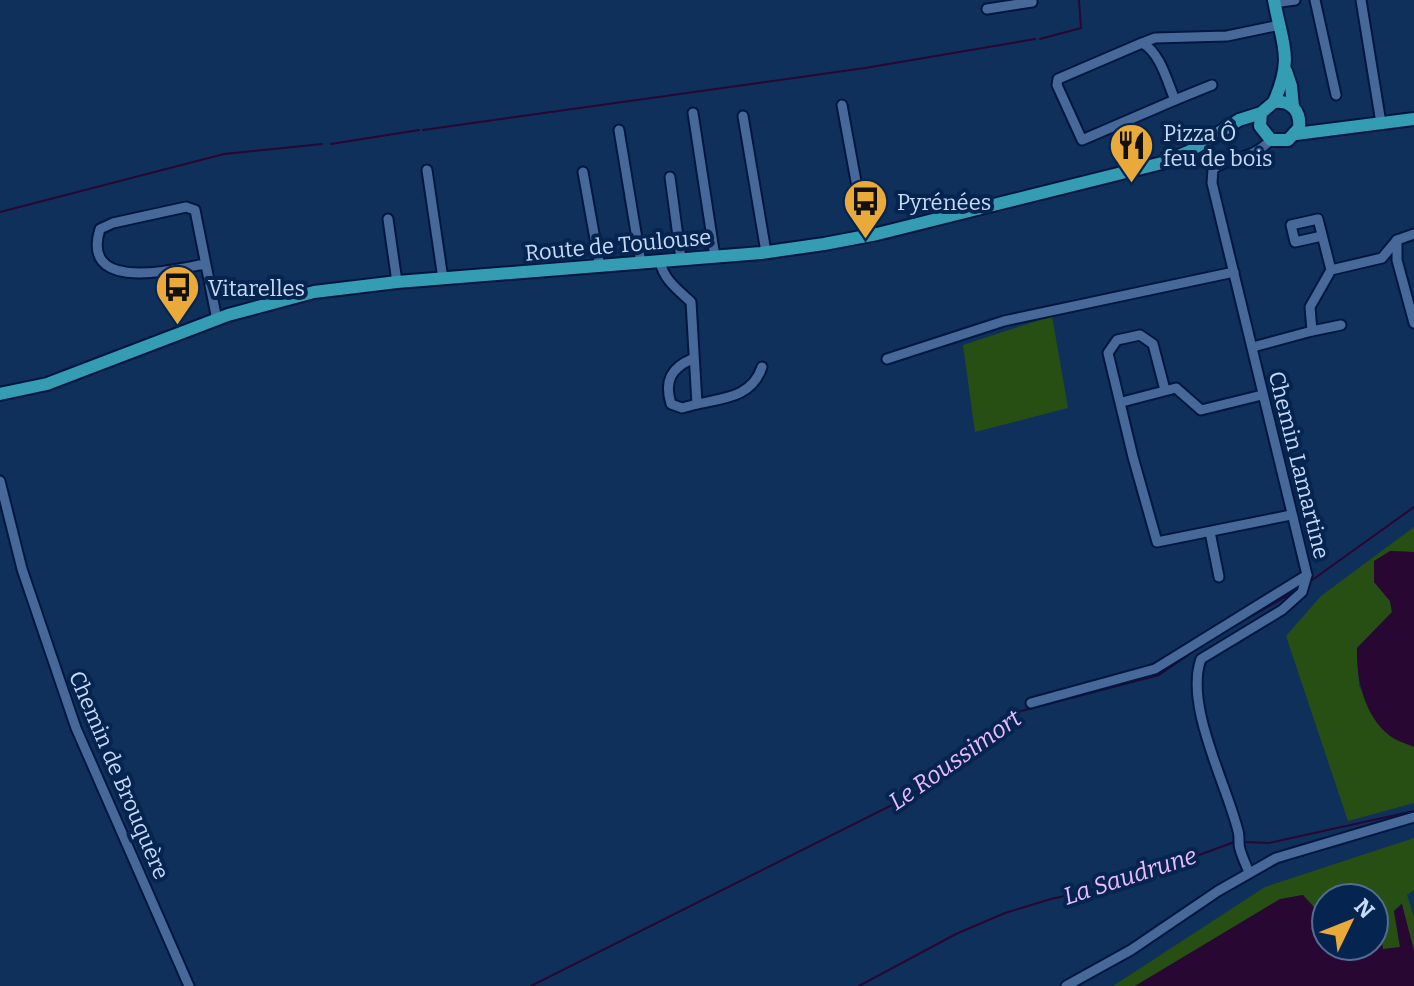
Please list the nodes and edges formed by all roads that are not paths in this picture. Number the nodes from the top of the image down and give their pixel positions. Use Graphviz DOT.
graph roads {
  1 [pos="1032,0"];
  2 [pos="1295,0"];
  3 [pos="1315,0"];
  4 [pos="1361,0"];
  5 [pos="1274,2"];
  6 [pos="987,9"];
  7 [pos="1280,25"];
  8 [pos="1164,37"];
  9 [pos="1142,43"];
  10 [pos="1155,54"];
  11 [pos="1286,71"];
  12 [pos="1212,85"];
  13 [pos="1336,95"];
  14 [pos="1175,100"];
  15 [pos="1274,102"];
  16 [pos="842,105"];
  17 [pos="1293,107"];
  18 [pos="693,113"];
  19 [pos="1261,113"];
  20 [pos="743,116"];
  21 [pos="1414,119"];
  22 [pos="1300,121"];
  23 [pos="1381,123"];
  24 [pos="1236,124"];
  25 [pos="1260,126"];
  26 [pos="619,130"];
  27 [pos="1326,130"];
  28 [pos="1296,134"];
  29 [pos="1271,140"];
  30 [pos="427,170"];
  31 [pos="583,172"];
  32 [pos="670,177"];
  33 [pos="388,219"];
  34 [pos="1414,234"];
  35 [pos="866,236"];
  36 [pos="1322,236"];
  37 [pos="1397,240"];
  38 [pos="766,252"];
  39 [pos="715,257"];
  40 [pos="681,259"];
  41 [pos="660,261"];
  42 [pos="641,263"];
  43 [pos="205,264"];
  44 [pos="600,267"];
  45 [pos="1331,270"];
  46 [pos="1234,272"];
  47 [pos="443,279"];
  48 [pos="397,282"];
  49 [pos="217,320"];
  50 [pos="1414,323"];
  51 [pos="1341,325"];
  52 [pos="1312,331"];
  53 [pos="1253,347"];
  54 [pos="692,359"];
  55 [pos="887,359"];
  56 [pos="762,367"];
  57 [pos="1165,390"];
  58 [pos="0,394"];
  59 [pos="1262,395"];
  60 [pos="1122,402"];
  61 [pos="697,404"];
  62 [pos="0,481"];
  63 [pos="4,511"];
  64 [pos="1291,515"];
  65 [pos="1210,532"];
  66 [pos="1307,575"];
  67 [pos="1219,577"];
  68 [pos="1031,703"];
  69 [pos="1414,817"];
  70 [pos="1249,872"];
  71 [pos="189,986"];
  72 [pos="1066,986"];
  1 -- 6 [label="street"];
  2 -- 5 [label="street"];
  3 -- 13 [label="street"];
  4 -- 23 [label="street"];
  5 -- 7 [label="main road"];
  7 -- 8 [label="street"];
  7 -- 11 [label="main road"];
  8 -- 9 [label="street"];
  8 -- 10 [label="street"];
  9 -- 10 [label="street"];
  9 -- 14 [label="street"];
  10 -- 14 [label="street"];
  11 -- 15 [label="main road"];
  11 -- 17 [label="main road"];
  12 -- 14 [label="street"];
  15 -- 17 [label="main road"];
  15 -- 19 [label="main road"];
  16 -- 35 [label="street"];
  17 -- 22 [label="main road"];
  18 -- 39 [label="street"];
  19 -- 24 [label="main road, Route de Toulouse"];
  19 -- 25 [label="main road"];
  20 -- 38 [label="street"];
  21 -- 23 [label="main road"];
  22 -- 27 [label="main road"];
  22 -- 28 [label="main road"];
  23 -- 27 [label="main road"];
  24 -- 25 [label="main road"];
  24 -- 35 [label="main road, Route de Toulouse"];
  25 -- 29 [label="main road"];
  26 -- 42 [label="street"];
  27 -- 28 [label="main road"];
  28 -- 29 [label="main road"];
  29 -- 46 [label="street, Chemin Lamartine"];
  30 -- 47 [label="street"];
  31 -- 44 [label="street"];
  32 -- 40 [label="street"];
  33 -- 48 [label="street"];
  34 -- 37 [label="street"];
  35 -- 38 [label="main road, Route de Toulouse"];
  36 -- 45 [label="street"];
  37 -- 45 [label="street"];
  37 -- 50 [label="street"];
  38 -- 39 [label="main road, Route de Toulouse"];
  39 -- 40 [label="main road, Route de Toulouse"];
  40 -- 41 [label="main road, Route de Toulouse"];
  41 -- 42 [label="main road, Route de Toulouse"];
  41 -- 54 [label="street"];
  42 -- 44 [label="main road, Route de Toulouse"];
  43 -- 43 [label="street"];
  43 -- 49 [label="street"];
  44 -- 47 [label="main road, Route de Toulouse"];
  45 -- 52 [label="street"];
  46 -- 53 [label="street, Chemin Lamartine"];
  46 -- 55 [label="street"];
  47 -- 48 [label="main road, Route de Toulouse"];
  48 -- 49 [label="main road, Route de Toulouse"];
  49 -- 58 [label="main road, Route de Toulouse"];
  51 -- 52 [label="street"];
  52 -- 53 [label="street"];
  53 -- 59 [label="street, Chemin Lamartine"];
  54 -- 61 [label="street"];
  54 -- 61 [label="street"];
  56 -- 61 [label="street"];
  57 -- 59 [label="street"];
  57 -- 60 [label="street"];
  57 -- 60 [label="street"];
  59 -- 64 [label="street, Chemin Lamartine"];
  60 -- 65 [label="street"];
  62 -- 63 [label="street, Chemin de Brouquère"];
  63 -- 71 [label="street, Chemin de Brouquère"];
  64 -- 65 [label="street"];
  64 -- 66 [label="street, Chemin Lamartine"];
  65 -- 67 [label="street"];
  66 -- 68 [label="street"];
  66 -- 70 [label="street, Chemin Lamartine"];
  69 -- 70 [label="street"];
  70 -- 72 [label="street"];
}
